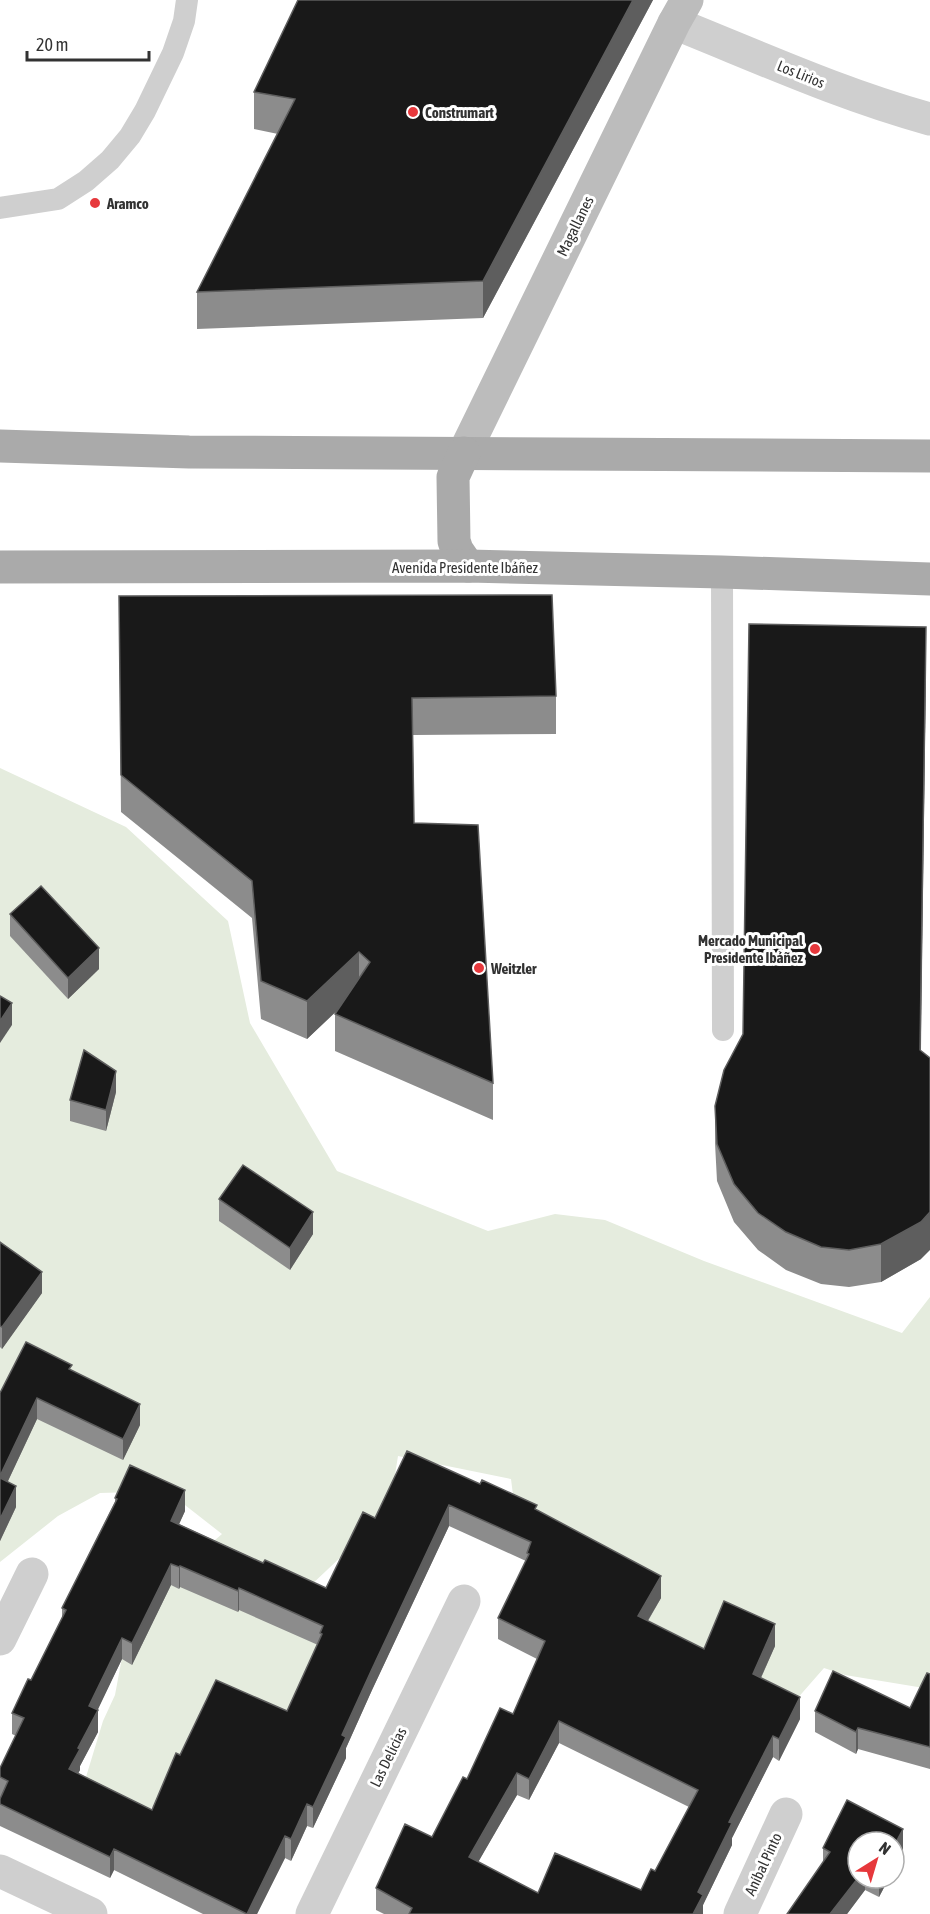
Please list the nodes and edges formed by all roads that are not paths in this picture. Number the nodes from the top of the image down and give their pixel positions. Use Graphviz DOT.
graph roads {
  1 [pos="187,0"];
  2 [pos="681,11"];
  3 [pos="930,119"];
  4 [pos="0,208"];
  5 [pos="0,446"];
  6 [pos="464,453"];
  7 [pos="930,456"];
  8 [pos="468,566"];
  9 [pos="0,567"];
  10 [pos="722,572"];
  11 [pos="930,579"];
  12 [pos="723,1030"];
  13 [pos="32,1574"];
  14 [pos="464,1601"];
  15 [pos="0,1639"];
  16 [pos="786,1814"];
  17 [pos="0,1871"];
  18 [pos="91,1914"];
  19 [pos="312,1914"];
  20 [pos="740,1914"];
  1 -- 4 [label="lane"];
  2 -- 3 [label="street, Los Lirios"];
  2 -- 6 [label="street, Magallanes"];
  5 -- 6 [label="main road"];
  6 -- 7 [label="main road"];
  6 -- 8 [label="main road"];
  8 -- 9 [label="main road, Avenida Presidente Ibáñez"];
  8 -- 10 [label="main road, Avenida Presidente Ibáñez"];
  10 -- 11 [label="main road, Avenida Presidente Ibáñez"];
  10 -- 12 [label="lane"];
  13 -- 15 [label="street"];
  14 -- 19 [label="street, Las Delicias"];
  16 -- 20 [label="street, Aníbal Pinto"];
  17 -- 18 [label="street"];
}
